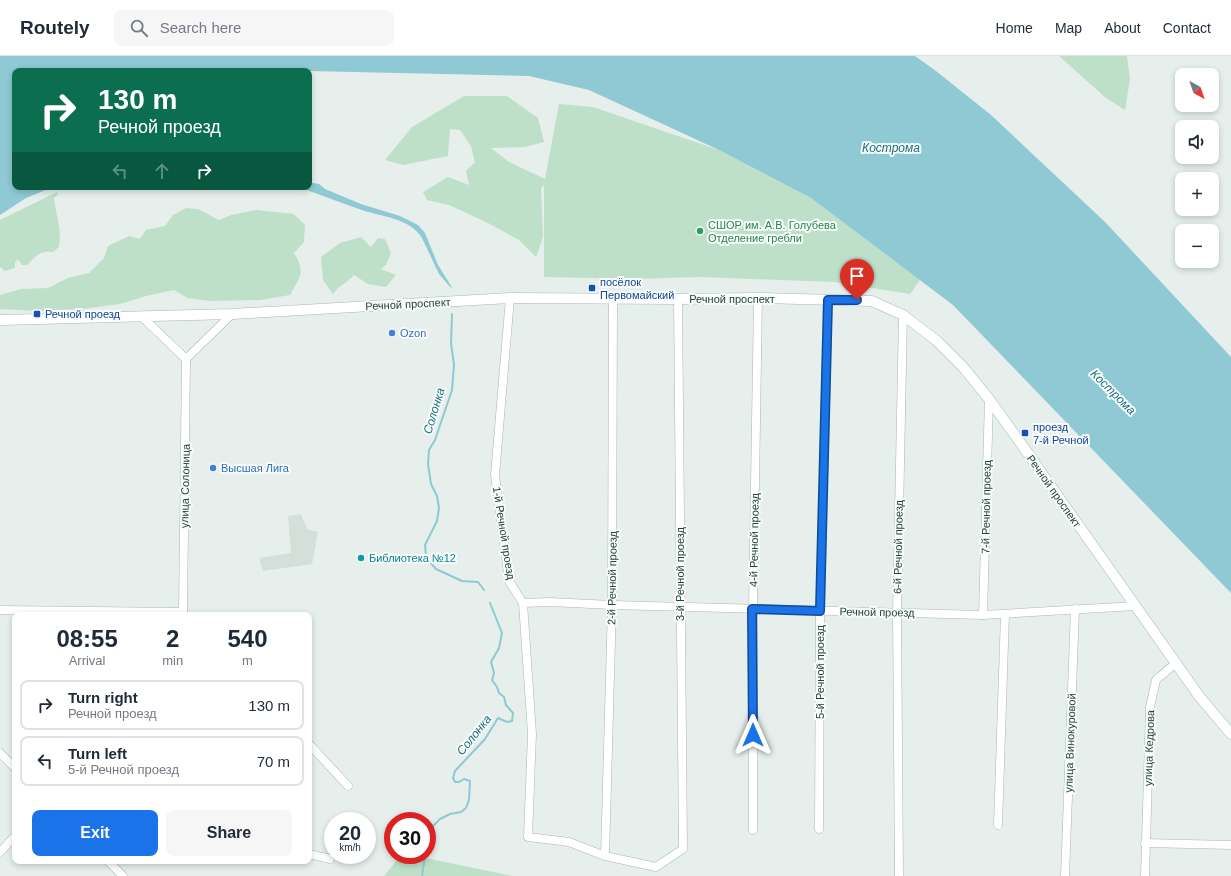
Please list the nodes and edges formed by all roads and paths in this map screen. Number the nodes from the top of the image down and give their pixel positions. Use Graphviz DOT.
graph roads {
  1 [pos="510,298"];
  2 [pos="758,298"];
  3 [pos="613,299"];
  4 [pos="678,299"];
  5 [pos="828,300"];
  6 [pos="232,314"];
  7 [pos="902,315"];
  8 [pos="141,316"];
  9 [pos="0,320"];
  10 [pos="186,359"];
  11 [pos="989,399"];
  12 [pos="523,603"];
  13 [pos="612,605"];
  14 [pos="1135,606"];
  15 [pos="680,607"];
  16 [pos="752,609"];
  17 [pos="1075,609"];
  18 [pos="0,610"];
  19 [pos="820,611"];
  20 [pos="123,612"];
  21 [pos="184,612"];
  22 [pos="897,613"];
  23 [pos="1005,614"];
  24 [pos="983,615"];
  25 [pos="1176,663"];
  26 [pos="1231,734"];
  27 [pos="312,747"];
  28 [pos="0,753"];
  29 [pos="12,765"];
  30 [pos="348,786"];
  31 [pos="998,825"];
  32 [pos="819,829"];
  33 [pos="753,830"];
  34 [pos="12,839"];
  35 [pos="1145,843"];
  36 [pos="1231,845"];
  37 [pos="0,852"];
  38 [pos="312,855"];
  39 [pos="605,856"];
  40 [pos="324,858"];
  41 [pos="111,864"];
  42 [pos="123,876"];
  43 [pos="899,876"];
  44 [pos="1065,876"];
  45 [pos="1145,876"];
  1 -- 3 [label="street, Речной проспект"];
  1 -- 6 [label="street, Речной проспект"];
  1 -- 12 [label="street, 1-й Речной проезд"];
  2 -- 4 [label="street, Речной проспект"];
  2 -- 5 [label="street, Речной проспект"];
  2 -- 16 [label="street, 4-й Речной проезд"];
  3 -- 4 [label="street, Речной проспект"];
  3 -- 13 [label="street, 2-й Речной проезд"];
  4 -- 15 [label="street, 3-й Речной проезд"];
  5 -- 7 [label="street, Речной проспект"];
  5 -- 19 [label="street, 5-й Речной проезд"];
  6 -- 8 [label="street, Речной проспект"];
  6 -- 10 [label="street"];
  7 -- 11 [label="street, Речной проспект"];
  7 -- 22 [label="street, 6-й Речной проезд"];
  8 -- 9 [label="street, Речной проспект"];
  8 -- 10 [label="street"];
  10 -- 21 [label="street, улица Солоница"];
  11 -- 14 [label="street, Речной проспект"];
  11 -- 24 [label="street, 7-й Речной проезд"];
  12 -- 13 [label="street, Речной проезд"];
  12 -- 39 [label="street, 1-й Речной проезд"];
  13 -- 15 [label="street, Речной проезд"];
  13 -- 39 [label="street, 2-й Речной проезд"];
  14 -- 17 [label="street, Речной проезд"];
  14 -- 25 [label="street, Речной проспект"];
  15 -- 16 [label="street, Речной проезд"];
  15 -- 39 [label="street, 3-й Речной проезд"];
  16 -- 19 [label="street, Речной проезд"];
  16 -- 33 [label="street, 4-й Речной проезд"];
  17 -- 23 [label="street, Речной проезд"];
  17 -- 44 [label="street, улица Винокуровой"];
  18 -- 20 [label="street"];
  19 -- 22 [label="street, Речной проезд"];
  19 -- 32 [label="street, 5-й Речной проезд"];
  22 -- 24 [label="street, Речной проезд"];
  22 -- 43 [label="street, 6-й Речной проезд"];
  23 -- 24 [label="street, Речной проезд"];
  23 -- 31 [label="street"];
  25 -- 26 [label="street, Речной проспект"];
  25 -- 35 [label="street, улица Кедрова"];
  27 -- 30 [label="street"];
  28 -- 29 [label="street"];
  34 -- 37 [label="street"];
  35 -- 36 [label="street"];
  35 -- 45 [label="street, улица Кедрова"];
  38 -- 40 [label="street"];
  41 -- 42 [label="street"];
}
